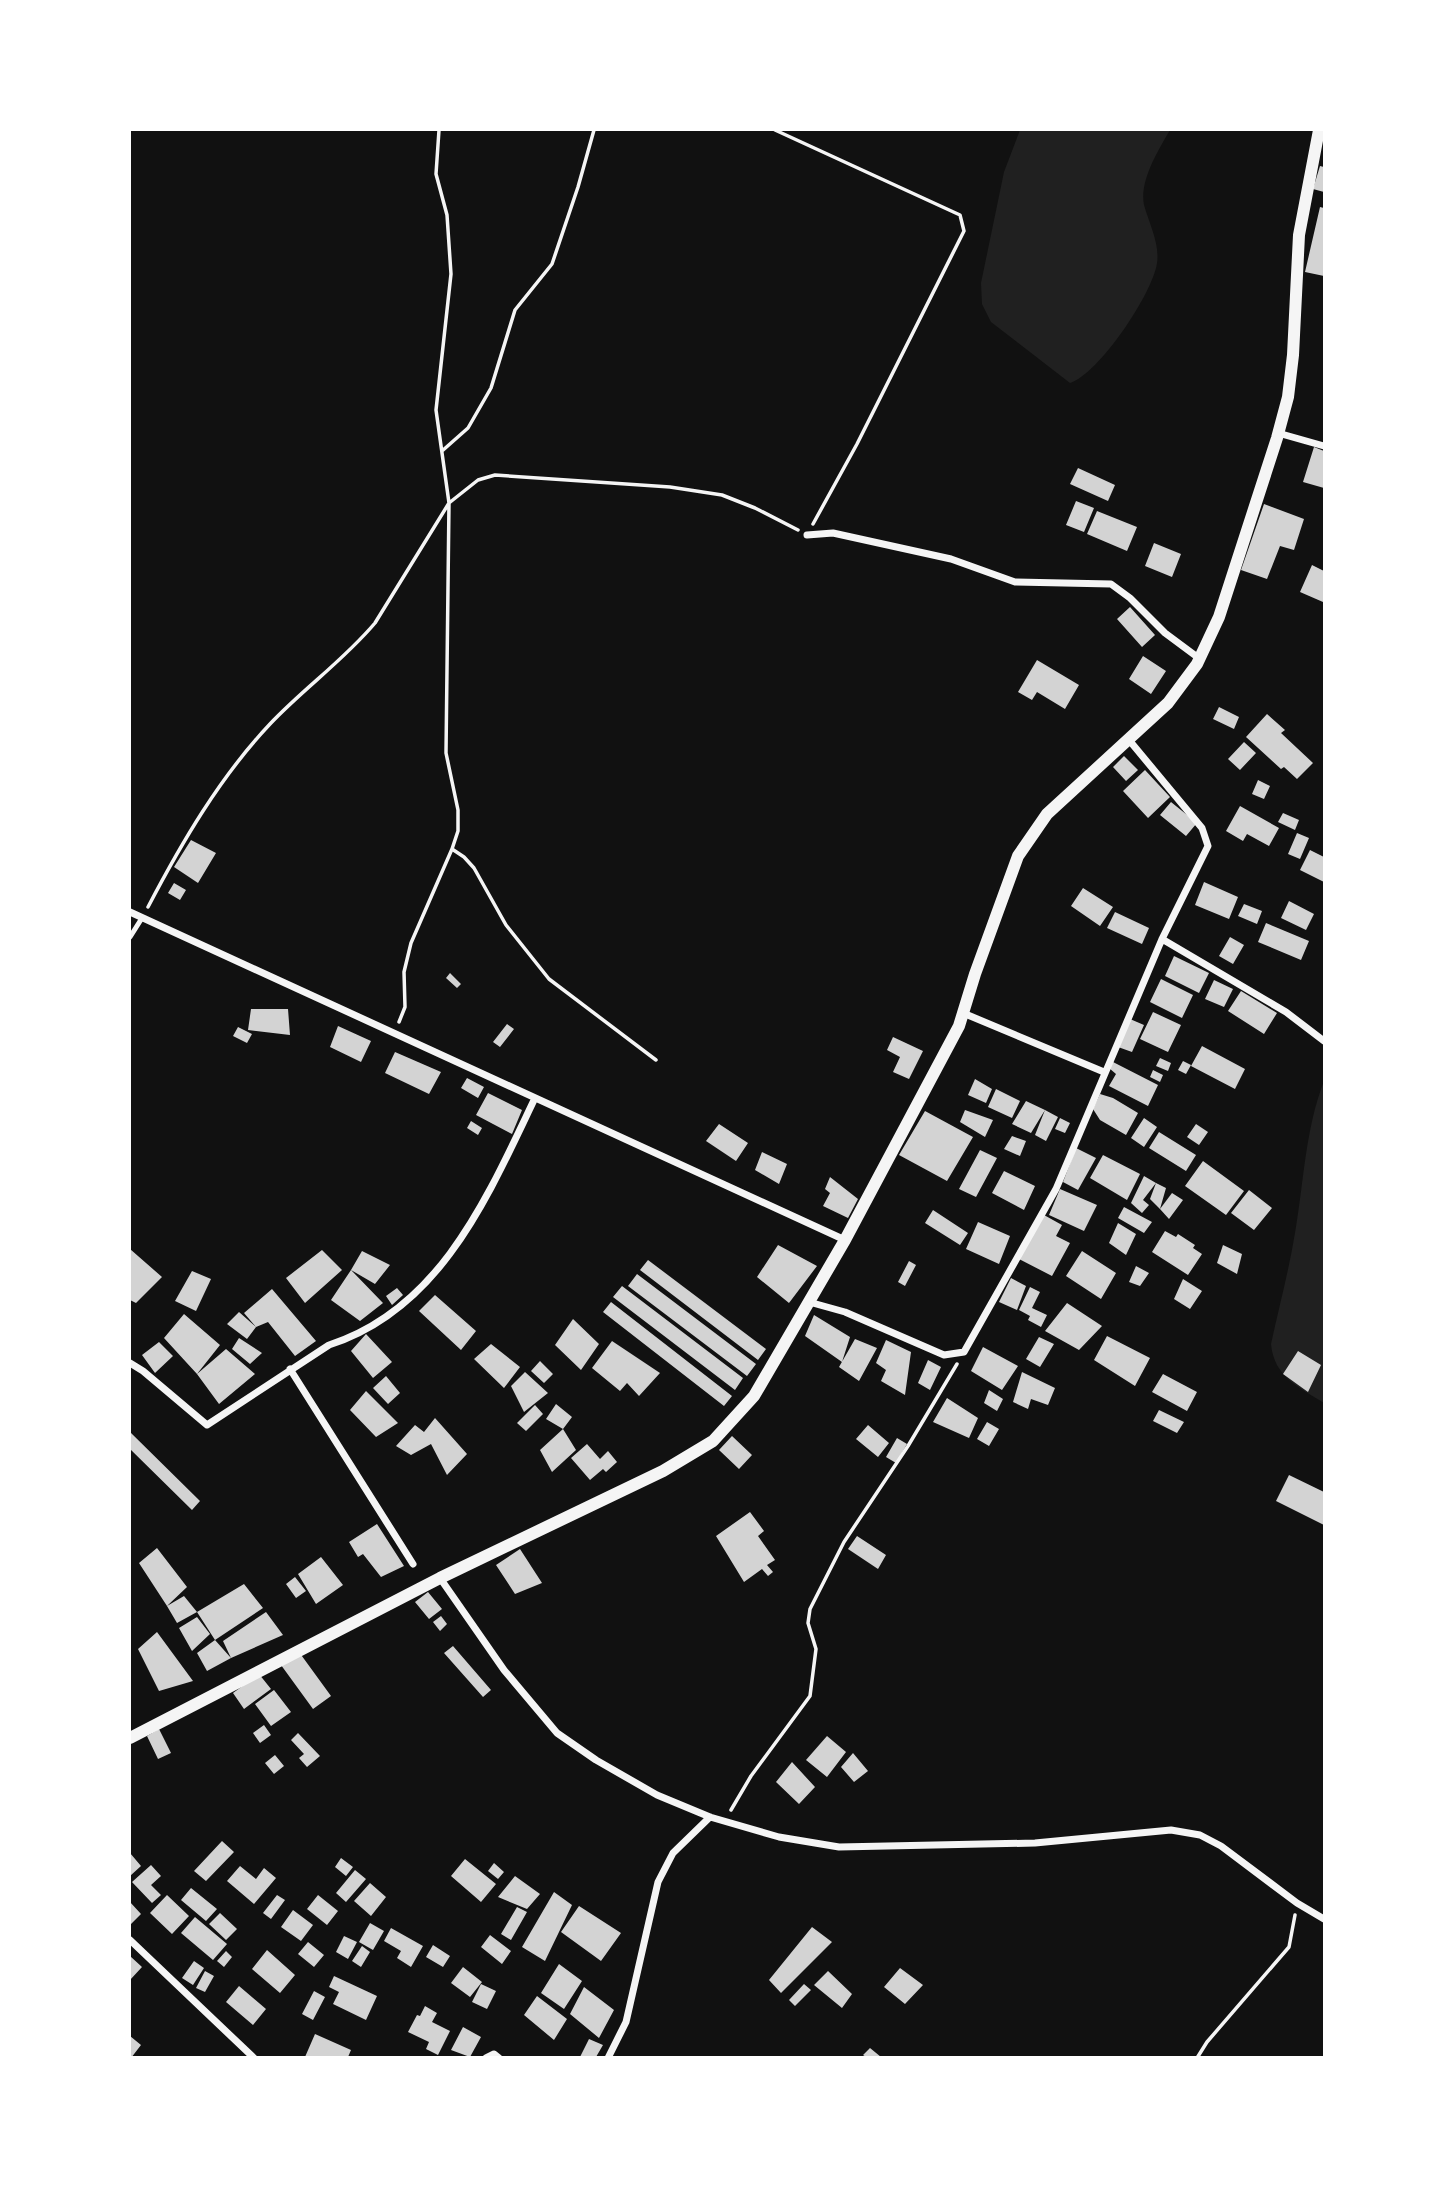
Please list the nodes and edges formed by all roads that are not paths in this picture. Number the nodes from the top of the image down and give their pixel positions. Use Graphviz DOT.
graph roads {
  1 [pos="1319,130"];
  2 [pos="1278,433"];
  3 [pos="1325,446"];
  4 [pos="807,535"];
  5 [pos="1200,659"];
  6 [pos="1129,740"];
  7 [pos="130,912"];
  8 [pos="142,918"];
  9 [pos="130,937"];
  10 [pos="1162,939"];
  11 [pos="963,1013"];
  12 [pos="1325,1041"];
  13 [pos="1104,1072"];
  14 [pos="535,1098"];
  15 [pos="845,1240"];
  16 [pos="809,1302"];
  17 [pos="130,1363"];
  18 [pos="290,1369"];
  19 [pos="413,1564"];
  20 [pos="440,1578"];
  21 [pos="130,1738"];
  22 [pos="710,1817"];
  23 [pos="1325,1919"];
  24 [pos="130,1940"];
  25 [pos="254,2057"];
  26 [pos="486,2057"];
  27 [pos="499,2057"];
  28 [pos="608,2057"];
  1 -- 2 [label="street"];
  2 -- 3 [label="street"];
  2 -- 5 [label="street"];
  4 -- 5 [label="street"];
  5 -- 6 [label="street"];
  6 -- 10 [label="street"];
  6 -- 11 [label="street"];
  7 -- 8 [label="street"];
  8 -- 9 [label="lane"];
  8 -- 14 [label="street"];
  10 -- 12 [label="street"];
  10 -- 13 [label="street"];
  11 -- 13 [label="street"];
  11 -- 15 [label="street"];
  13 -- 16 [label="street"];
  14 -- 15 [label="street"];
  14 -- 18 [label="street"];
  15 -- 16 [label="street"];
  16 -- 20 [label="street"];
  17 -- 18 [label="street"];
  18 -- 19 [label="street"];
  20 -- 21 [label="street"];
  20 -- 22 [label="street"];
  22 -- 23 [label="street"];
  22 -- 28 [label="street"];
  24 -- 25 [label="street"];
  26 -- 27 [label="street"];
}
